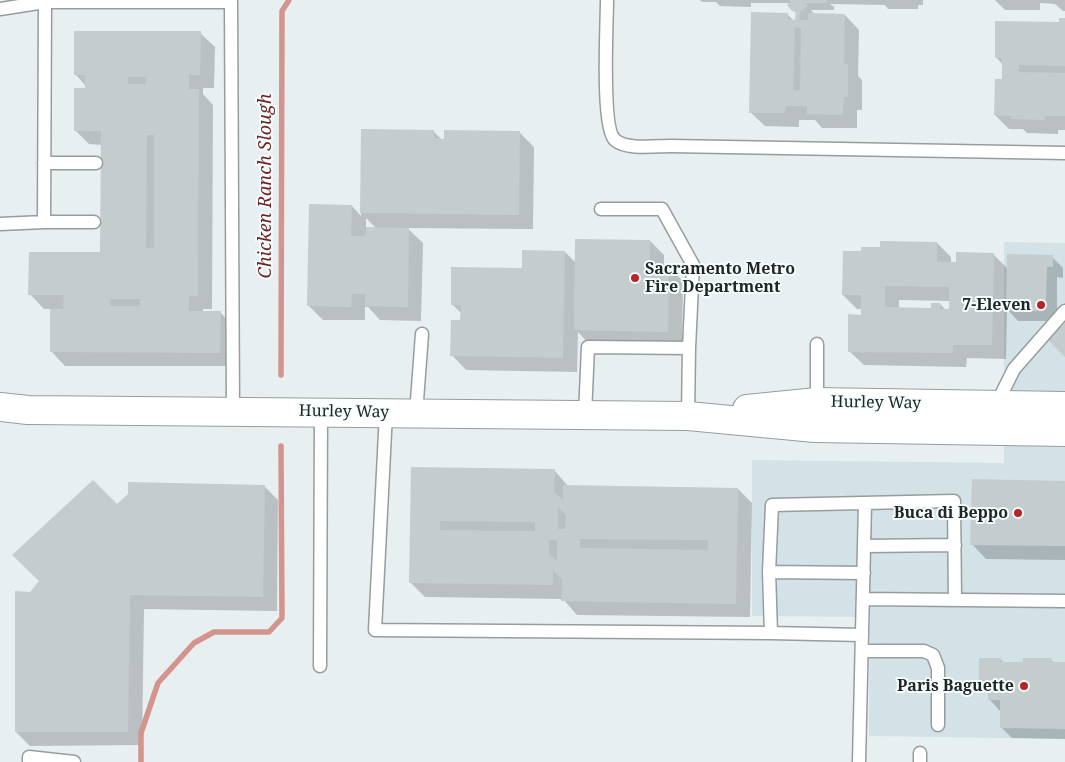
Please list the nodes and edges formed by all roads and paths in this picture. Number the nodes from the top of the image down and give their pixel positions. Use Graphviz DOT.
graph roads {
  1 [pos="607,0"];
  2 [pos="45,2"];
  3 [pos="0,9"];
  4 [pos="1065,153"];
  5 [pos="44,163"];
  6 [pos="96,163"];
  7 [pos="601,209"];
  8 [pos="44,222"];
  9 [pos="94,222"];
  10 [pos="0,224"];
  11 [pos="1065,311"];
  12 [pos="422,334"];
  13 [pos="817,344"];
  14 [pos="689,348"];
  15 [pos="817,402"];
  16 [pos="996,405"];
  17 [pos="1065,406"];
  18 [pos="0,407"];
  19 [pos="233,410"];
  20 [pos="321,412"];
  21 [pos="386,414"];
  22 [pos="416,414"];
  23 [pos="585,415"];
  24 [pos="688,416"];
  25 [pos="1065,432"];
  26 [pos="865,503"];
  27 [pos="955,545"];
  28 [pos="864,546"];
  29 [pos="769,572"];
  30 [pos="864,572"];
  31 [pos="863,599"];
  32 [pos="955,600"];
  33 [pos="1065,601"];
  34 [pos="771,633"];
  35 [pos="862,635"];
  36 [pos="862,651"];
  37 [pos="320,666"];
  38 [pos="938,725"];
  39 [pos="29,762"];
  40 [pos="74,762"];
  41 [pos="859,762"];
  1 -- 4 [label="lane"];
  2 -- 3 [label="lane"];
  2 -- 5 [label="lane"];
  2 -- 19 [label="lane"];
  5 -- 6 [label="lane"];
  5 -- 8 [label="lane"];
  7 -- 14 [label="lane"];
  8 -- 9 [label="lane"];
  8 -- 10 [label="lane"];
  11 -- 16 [label="lane"];
  12 -- 22 [label="lane"];
  13 -- 15 [label="lane"];
  14 -- 23 [label="lane"];
  14 -- 24 [label="lane"];
  15 -- 16 [label="street, Hurley Way"];
  15 -- 24 [label="street, Hurley Way"];
  16 -- 17 [label="street, Hurley Way"];
  18 -- 19 [label="street, Hurley Way"];
  19 -- 20 [label="street, Hurley Way"];
  20 -- 21 [label="street, Hurley Way"];
  20 -- 37 [label="lane"];
  21 -- 22 [label="street, Hurley Way"];
  21 -- 34 [label="lane"];
  22 -- 23 [label="street, Hurley Way"];
  23 -- 24 [label="street, Hurley Way"];
  24 -- 25 [label="street, Hurley Way"];
  26 -- 27 [label="lane"];
  26 -- 28 [label="lane"];
  26 -- 29 [label="lane"];
  27 -- 28 [label="lane"];
  27 -- 32 [label="lane"];
  28 -- 30 [label="lane"];
  29 -- 30 [label="lane"];
  29 -- 34 [label="lane"];
  30 -- 31 [label="lane"];
  31 -- 32 [label="lane"];
  31 -- 35 [label="lane"];
  32 -- 33 [label="lane"];
  34 -- 35 [label="lane"];
  35 -- 36 [label="lane"];
  36 -- 38 [label="lane"];
  36 -- 41 [label="lane"];
  39 -- 40 [label="lane"];
}
